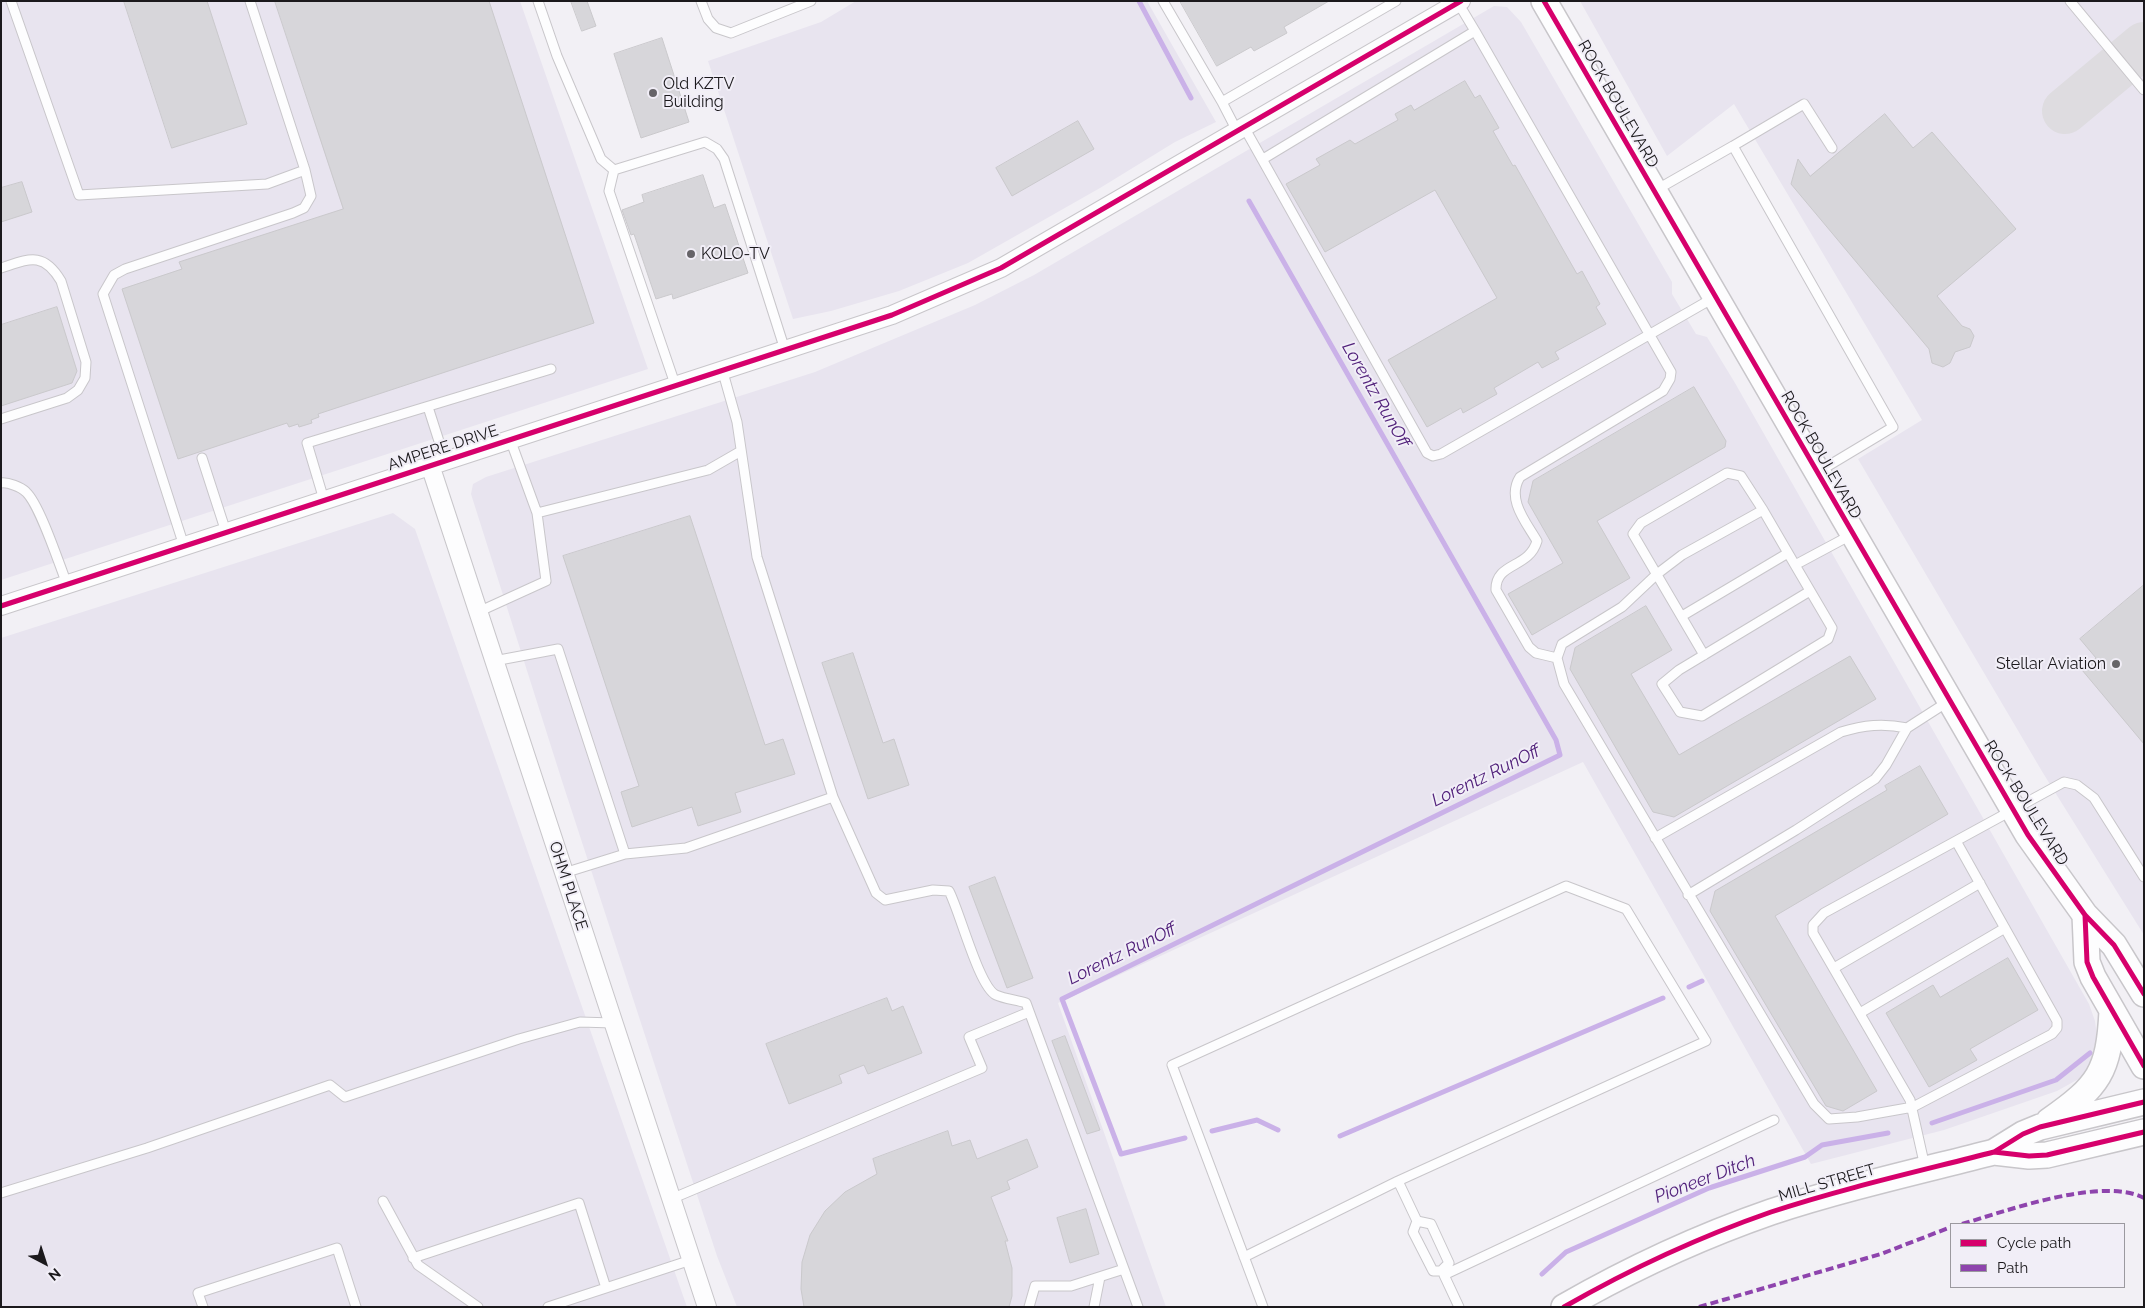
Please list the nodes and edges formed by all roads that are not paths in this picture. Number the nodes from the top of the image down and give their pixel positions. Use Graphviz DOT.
graph roads {
  1 [pos="11,1"];
  2 [pos="250,1"];
  3 [pos="538,1"];
  4 [pos="701,1"];
  5 [pos="811,1"];
  6 [pos="1163,1"];
  7 [pos="1396,1"];
  8 [pos="1544,1"];
  9 [pos="2070,1"];
  10 [pos="1459,2"];
  11 [pos="1475,32"];
  12 [pos="2144,90"];
  13 [pos="1222,102"];
  14 [pos="1241,129"];
  15 [pos="1733,146"];
  16 [pos="1832,148"];
  17 [pos="1263,159"];
  18 [pos="304,170"];
  19 [pos="614,170"];
  20 [pos="1654,191"];
  21 [pos="1,268"];
  22 [pos="1715,297"];
  23 [pos="1651,334"];
  24 [pos="786,350"];
  25 [pos="551,368"];
  26 [pos="722,369"];
  27 [pos="675,384"];
  28 [pos="428,407"];
  29 [pos="1,419"];
  30 [pos="510,439"];
  31 [pos="741,451"];
  32 [pos="202,458"];
  33 [pos="437,463"];
  34 [pos="1817,473"];
  35 [pos="1,483"];
  36 [pos="324,500"];
  37 [pos="1763,510"];
  38 [pos="537,513"];
  39 [pos="226,532"];
  40 [pos="1852,534"];
  41 [pos="184,546"];
  42 [pos="1788,553"];
  43 [pos="1795,565"];
  44 [pos="1657,574"];
  45 [pos="68,584"];
  46 [pos="1810,591"];
  47 [pos="1,606"];
  48 [pos="478,612"];
  49 [pos="1682,616"];
  50 [pos="1704,655"];
  51 [pos="1557,658"];
  52 [pos="494,661"];
  53 [pos="1949,701"];
  54 [pos="1907,728"];
  55 [pos="833,797"];
  56 [pos="2013,810"];
  57 [pos="1655,838"];
  58 [pos="1956,841"];
  59 [pos="624,854"];
  60 [pos="2143,872"];
  61 [pos="564,873"];
  62 [pos="1980,883"];
  63 [pos="1688,894"];
  64 [pos="2085,914"];
  65 [pos="2005,928"];
  66 [pos="1834,968"];
  67 [pos="2143,993"];
  68 [pos="2112,1011"];
  69 [pos="1029,1012"];
  70 [pos="1860,1013"];
  71 [pos="614,1023"];
  72 [pos="2144,1066"];
  73 [pos="2144,1102"];
  74 [pos="1913,1107"];
  75 [pos="1774,1120"];
  76 [pos="2040,1128"];
  77 [pos="2144,1132"];
  78 [pos="2085,1146"];
  79 [pos="2144,1151"];
  80 [pos="1994,1152"];
  81 [pos="1926,1169"];
  82 [pos="1398,1181"];
  83 [pos="1,1193"];
  84 [pos="671,1199"];
  85 [pos="383,1201"];
  86 [pos="1417,1221"];
  87 [pos="1244,1257"];
  88 [pos="413,1258"];
  89 [pos="691,1260"];
  90 [pos="1124,1269"];
  91 [pos="1442,1273"];
  92 [pos="1100,1277"];
  93 [pos="606,1288"];
  94 [pos="203,1307"];
  95 [pos="356,1307"];
  96 [pos="478,1307"];
  97 [pos="548,1307"];
  98 [pos="707,1307"];
  99 [pos="1029,1307"];
  100 [pos="1094,1307"];
  101 [pos="1138,1307"];
  102 [pos="1263,1307"];
  103 [pos="1459,1307"];
  104 [pos="1564,1307"];
  1 -- 18 [label="lane"];
  2 -- 18 [label="lane"];
  3 -- 19 [label="lane"];
  4 -- 5 [label="lane"];
  6 -- 13 [label="lane"];
  7 -- 13 [label="lane"];
  8 -- 20 [label="main road, ROCK BOULEVARD"];
  9 -- 12 [label="lane"];
  10 -- 11 [label="lane"];
  10 -- 14 [label="street, AMPERE DRIVE"];
  11 -- 17 [label="lane"];
  11 -- 23 [label="lane"];
  13 -- 14 [label="lane"];
  14 -- 17 [label="lane"];
  14 -- 24 [label="street, AMPERE DRIVE"];
  15 -- 16 [label="lane"];
  15 -- 20 [label="lane"];
  15 -- 34 [label="lane"];
  17 -- 23 [label="lane"];
  18 -- 41 [label="lane"];
  19 -- 24 [label="lane"];
  19 -- 27 [label="lane"];
  20 -- 22 [label="main road, ROCK BOULEVARD"];
  21 -- 29 [label="lane"];
  22 -- 23 [label="lane"];
  22 -- 34 [label="main road, ROCK BOULEVARD"];
  23 -- 51 [label="lane"];
  24 -- 26 [label="street, AMPERE DRIVE"];
  25 -- 28 [label="lane"];
  26 -- 27 [label="street, AMPERE DRIVE"];
  26 -- 31 [label="lane"];
  27 -- 30 [label="street, AMPERE DRIVE"];
  28 -- 33 [label="lane"];
  28 -- 36 [label="lane"];
  30 -- 33 [label="street, AMPERE DRIVE"];
  30 -- 38 [label="lane"];
  31 -- 38 [label="lane"];
  31 -- 55 [label="lane"];
  32 -- 39 [label="lane"];
  33 -- 36 [label="street, AMPERE DRIVE"];
  33 -- 48 [label="street, OHM PLACE"];
  34 -- 40 [label="main road, ROCK BOULEVARD"];
  35 -- 45 [label="lane"];
  36 -- 39 [label="street, AMPERE DRIVE"];
  37 -- 42 [label="lane"];
  37 -- 44 [label="lane"];
  37 -- 44 [label="lane"];
  38 -- 48 [label="lane"];
  39 -- 41 [label="street, AMPERE DRIVE"];
  40 -- 43 [label="lane"];
  40 -- 53 [label="main road, ROCK BOULEVARD"];
  41 -- 45 [label="street, AMPERE DRIVE"];
  42 -- 43 [label="lane"];
  42 -- 49 [label="lane"];
  43 -- 46 [label="lane"];
  44 -- 49 [label="lane"];
  44 -- 51 [label="lane"];
  45 -- 47 [label="street, AMPERE DRIVE"];
  46 -- 50 [label="lane"];
  46 -- 50 [label="lane"];
  48 -- 52 [label="street, OHM PLACE"];
  49 -- 50 [label="lane"];
  51 -- 57 [label="lane"];
  52 -- 59 [label="lane"];
  52 -- 61 [label="street, OHM PLACE"];
  53 -- 54 [label="lane"];
  53 -- 56 [label="main road, ROCK BOULEVARD"];
  54 -- 57 [label="lane"];
  54 -- 63 [label="lane"];
  55 -- 59 [label="lane"];
  55 -- 69 [label="lane"];
  56 -- 58 [label="lane"];
  56 -- 60 [label="lane"];
  56 -- 64 [label="main road, ROCK BOULEVARD"];
  57 -- 63 [label="lane"];
  58 -- 62 [label="lane"];
  58 -- 66 [label="lane"];
  59 -- 61 [label="lane"];
  61 -- 71 [label="street, OHM PLACE"];
  62 -- 65 [label="lane"];
  62 -- 66 [label="lane"];
  63 -- 74 [label="lane"];
  64 -- 67 [label="main road, ROCK BOULEVARD"];
  64 -- 68 [label="main road"];
  65 -- 70 [label="lane"];
  65 -- 74 [label="lane"];
  66 -- 70 [label="lane"];
  68 -- 72 [label="main road"];
  68 -- 76 [label="main road"];
  69 -- 84 [label="lane"];
  69 -- 90 [label="lane"];
  70 -- 74 [label="lane"];
  71 -- 83 [label="lane"];
  71 -- 84 [label="street, OHM PLACE"];
  73 -- 76 [label="main road, MILL STREET"];
  74 -- 81 [label="lane"];
  75 -- 91 [label="lane"];
  76 -- 80 [label="main road, MILL STREET"];
  77 -- 78 [label="main road, MILL STREET"];
  78 -- 79 [label="main road"];
  78 -- 80 [label="main road, MILL STREET"];
  80 -- 81 [label="main road, MILL STREET"];
  81 -- 104 [label="main road, MILL STREET"];
  82 -- 86 [label="lane"];
  82 -- 87 [label="lane"];
  82 -- 87 [label="lane"];
  84 -- 89 [label="street, OHM PLACE"];
  85 -- 88 [label="lane"];
  86 -- 91 [label="lane"];
  86 -- 91 [label="lane"];
  87 -- 102 [label="lane"];
  88 -- 93 [label="lane"];
  88 -- 96 [label="lane"];
  89 -- 93 [label="lane"];
  89 -- 98 [label="street, OHM PLACE"];
  90 -- 92 [label="lane"];
  90 -- 101 [label="lane"];
  91 -- 103 [label="lane"];
  92 -- 99 [label="lane"];
  92 -- 100 [label="lane"];
  93 -- 97 [label="lane"];
  94 -- 95 [label="lane"];
}
